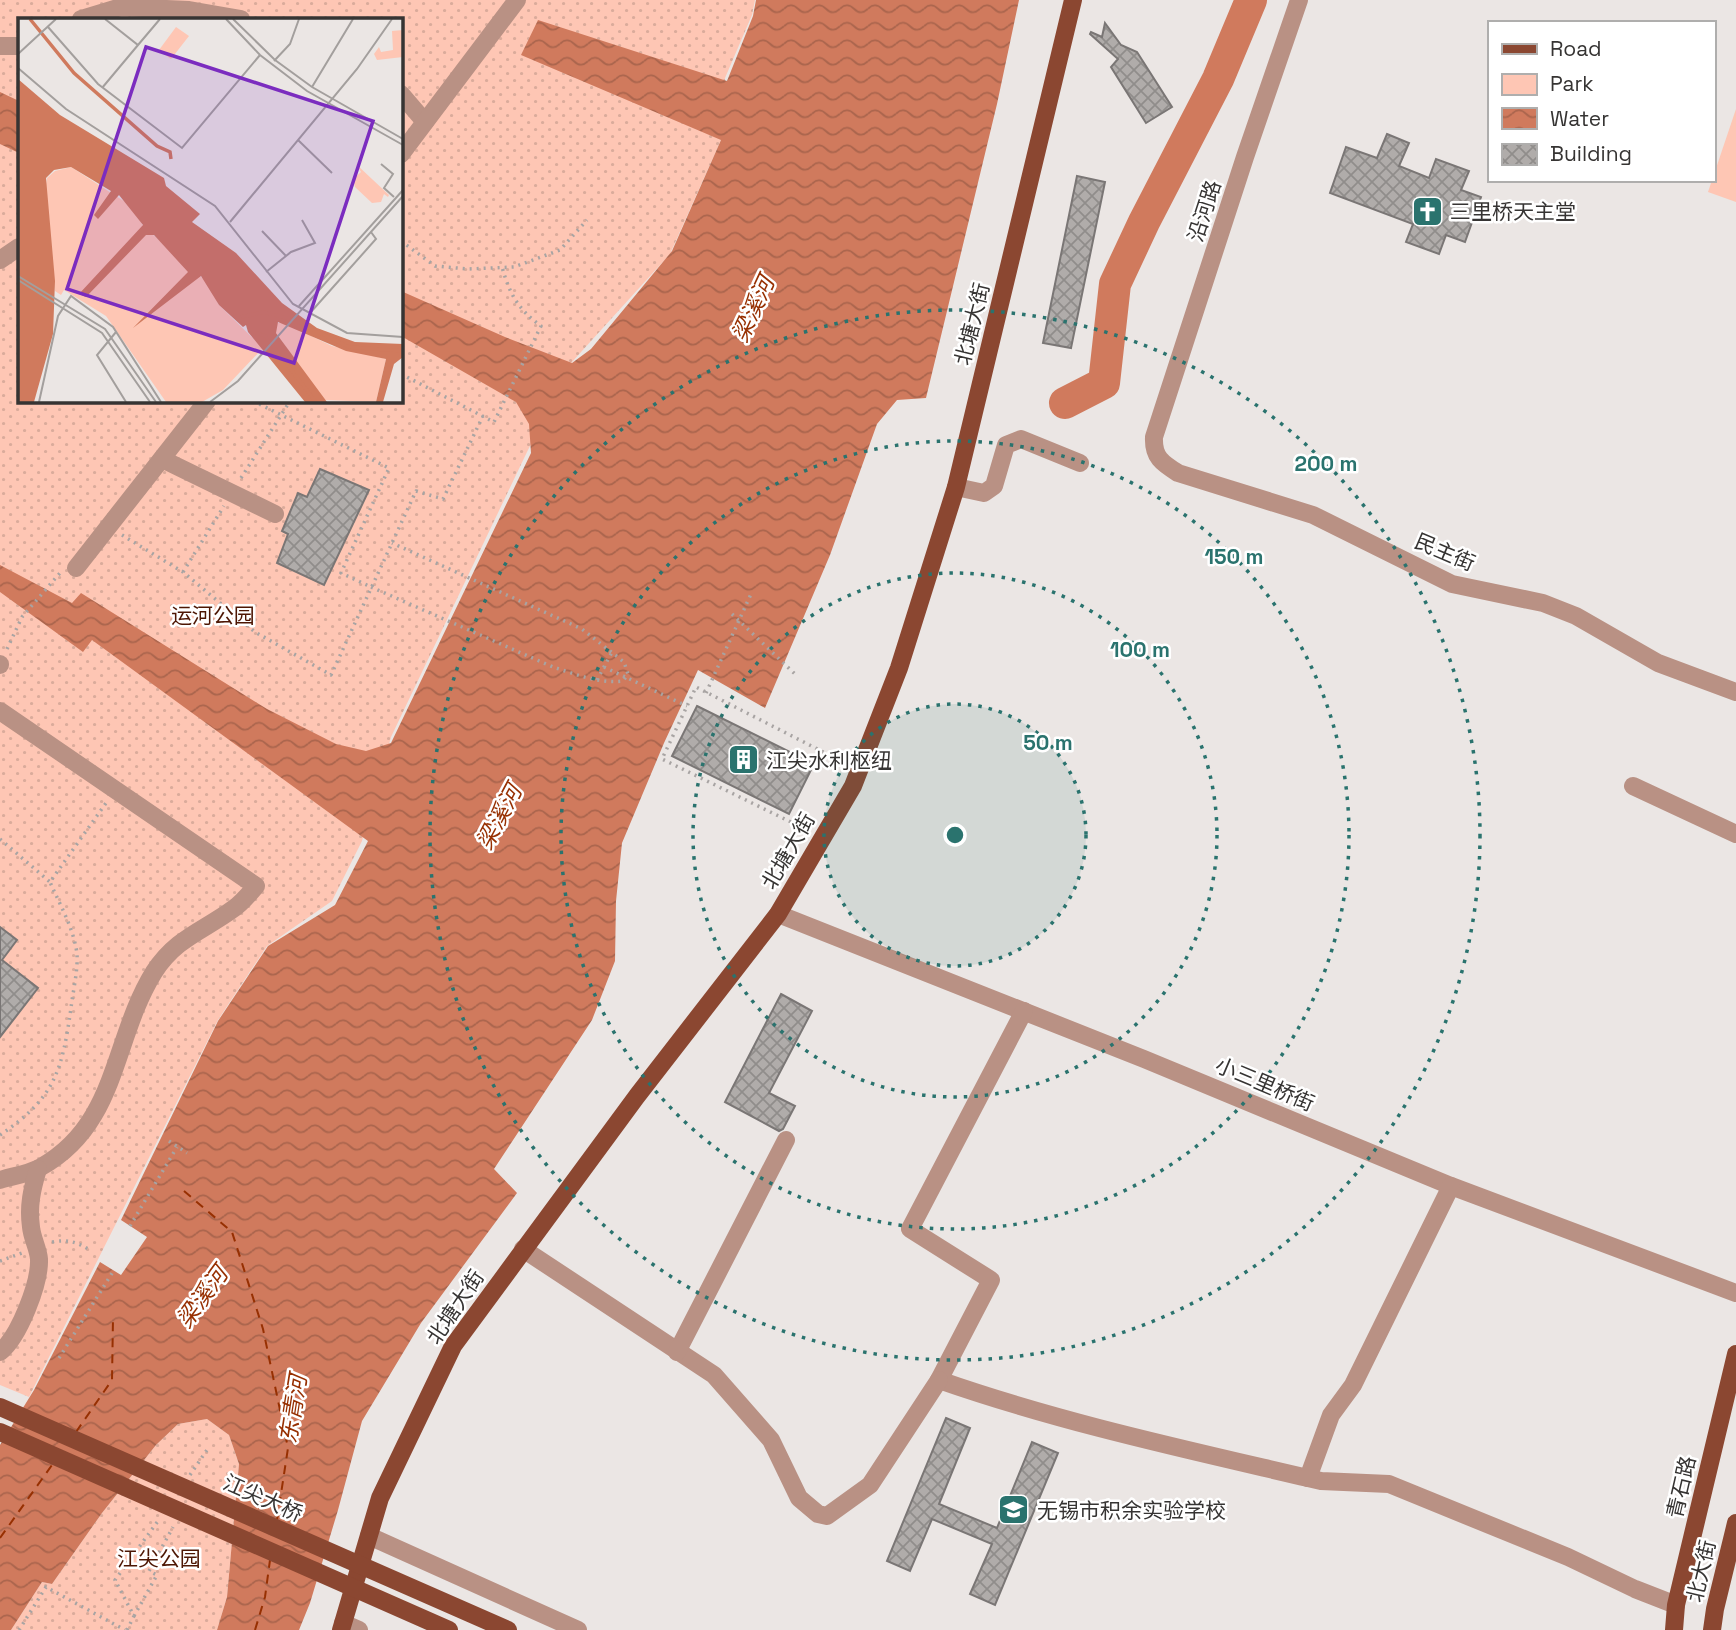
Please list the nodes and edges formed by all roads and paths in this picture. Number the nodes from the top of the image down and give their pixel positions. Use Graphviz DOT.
graph roads {
  1 [pos="517,0"];
  2 [pos="1073,0"];
  3 [pos="1299,0"];
  4 [pos="84,18"];
  5 [pos="235,18"];
  6 [pos="0,46"];
  7 [pos="18,46"];
  8 [pos="402,95"];
  9 [pos="425,122"];
  10 [pos="402,153"];
  11 [pos="587,220"];
  12 [pos="402,242"];
  13 [pos="18,248"];
  14 [pos="0,260"];
  15 [pos="502,267"];
  16 [pos="402,375"];
  17 [pos="206,402"];
  18 [pos="255,402"];
  19 [pos="483,416"];
  20 [pos="1154,437"];
  21 [pos="162,459"];
  22 [pos="1080,463"];
  23 [pos="956,487"];
  24 [pos="275,514"];
  25 [pos="109,527"];
  26 [pos="392,543"];
  27 [pos="76,568"];
  28 [pos="57,574"];
  29 [pos="371,587"];
  30 [pos="751,594"];
  31 [pos="732,614"];
  32 [pos="739,620"];
  33 [pos="612,652"];
  34 [pos="0,664"];
  35 [pos="604,667"];
  36 [pos="796,676"];
  37 [pos="597,680"];
  38 [pos="1736,692"];
  39 [pos="706,693"];
  40 [pos="687,706"];
  41 [pos="0,711"];
  42 [pos="835,758"];
  43 [pos="1633,786"];
  44 [pos="116,790"];
  45 [pos="797,825"];
  46 [pos="1736,834"];
  47 [pos="0,839"];
  48 [pos="50,882"];
  49 [pos="778,915"];
  50 [pos="1024,1012"];
  51 [pos="0,1135"];
  52 [pos="786,1140"];
  53 [pos="169,1141"];
  54 [pos="177,1147"];
  55 [pos="187,1153"];
  56 [pos="38,1169"];
  57 [pos="0,1181"];
  58 [pos="1451,1186"];
  59 [pos="130,1226"];
  60 [pos="523,1249"];
  61 [pos="114,1270"];
  62 [pos="1736,1293"];
  63 [pos="0,1352"];
  64 [pos="677,1352"];
  65 [pos="1736,1354"];
  66 [pos="60,1358"];
  67 [pos="939,1380"];
  68 [pos="0,1407"];
  69 [pos="0,1432"];
  70 [pos="209,1447"];
  71 [pos="188,1478"];
  72 [pos="1308,1478"];
  73 [pos="172,1513"];
  74 [pos="1736,1523"];
  75 [pos="369,1536"];
  76 [pos="1676,1605"];
  77 [pos="134,1616"];
  78 [pos="348,1628"];
  79 [pos="19,1630"];
  80 [pos="126,1630"];
  81 [pos="449,1630"];
  82 [pos="508,1630"];
  83 [pos="578,1630"];
  84 [pos="1674,1630"];
  85 [pos="1712,1630"];
  1 -- 9 [label="street"];
  2 -- 23 [label="main road, 北塘大街"];
  3 -- 20 [label="street, 沿河路"];
  4 -- 5 [label="street"];
  6 -- 7 [label="street"];
  8 -- 9 [label="street"];
  9 -- 10 [label="street"];
  11 -- 15 [label="path"];
  12 -- 15 [label="path"];
  13 -- 14 [label="street"];
  15 -- 19 [label="path"];
  16 -- 19 [label="path"];
  17 -- 21 [label="street"];
  18 -- 29 [label="path"];
  19 -- 26 [label="path"];
  20 -- 38 [label="street, 民主街"];
  21 -- 24 [label="street"];
  21 -- 25 [label="street"];
  22 -- 23 [label="street"];
  23 -- 49 [label="main road, 北塘大街"];
  25 -- 27 [label="street"];
  25 -- 29 [label="path"];
  26 -- 29 [label="path"];
  26 -- 33 [label="path, bridge"];
  28 -- 34 [label="path"];
  29 -- 37 [label="path, bridge"];
  30 -- 32 [label="path"];
  31 -- 32 [label="path"];
  32 -- 36 [label="path"];
  32 -- 39 [label="path"];
  33 -- 35 [label="path"];
  33 -- 37 [label="path, bridge"];
  35 -- 37 [label="path"];
  35 -- 40 [label="path"];
  39 -- 40 [label="path"];
  39 -- 42 [label="path"];
  40 -- 45 [label="path"];
  41 -- 44 [label="street"];
  43 -- 46 [label="street"];
  44 -- 48 [label="path"];
  44 -- 56 [label="street"];
  47 -- 48 [label="path"];
  48 -- 51 [label="path"];
  49 -- 50 [label="street, 小三里桥街"];
  49 -- 60 [label="main road, 北塘大街"];
  50 -- 58 [label="street, 小三里桥街"];
  50 -- 67 [label="street"];
  52 -- 64 [label="street"];
  53 -- 54 [label="path"];
  54 -- 55 [label="path"];
  54 -- 59 [label="path"];
  56 -- 57 [label="street"];
  56 -- 63 [label="street"];
  58 -- 62 [label="street, 小三里桥街"];
  58 -- 72 [label="street"];
  60 -- 64 [label="street"];
  60 -- 75 [label="main road, 北塘大街"];
  61 -- 66 [label="path"];
  64 -- 67 [label="street"];
  65 -- 76 [label="main road, 青石路"];
  67 -- 72 [label="street"];
  68 -- 82 [label="main road, 江尖大桥, bridge"];
  69 -- 73 [label="main road, bridge"];
  70 -- 71 [label="path"];
  72 -- 76 [label="street"];
  73 -- 77 [label="path"];
  73 -- 77 [label="path"];
  73 -- 81 [label="main road, bridge"];
  74 -- 85 [label="main road, 北大街"];
  75 -- 78 [label="main road, 北塘大街"];
  75 -- 83 [label="street"];
  76 -- 84 [label="main road, 青石路"];
  77 -- 80 [label="path"];
  79 -- 80 [label="path"];
}
